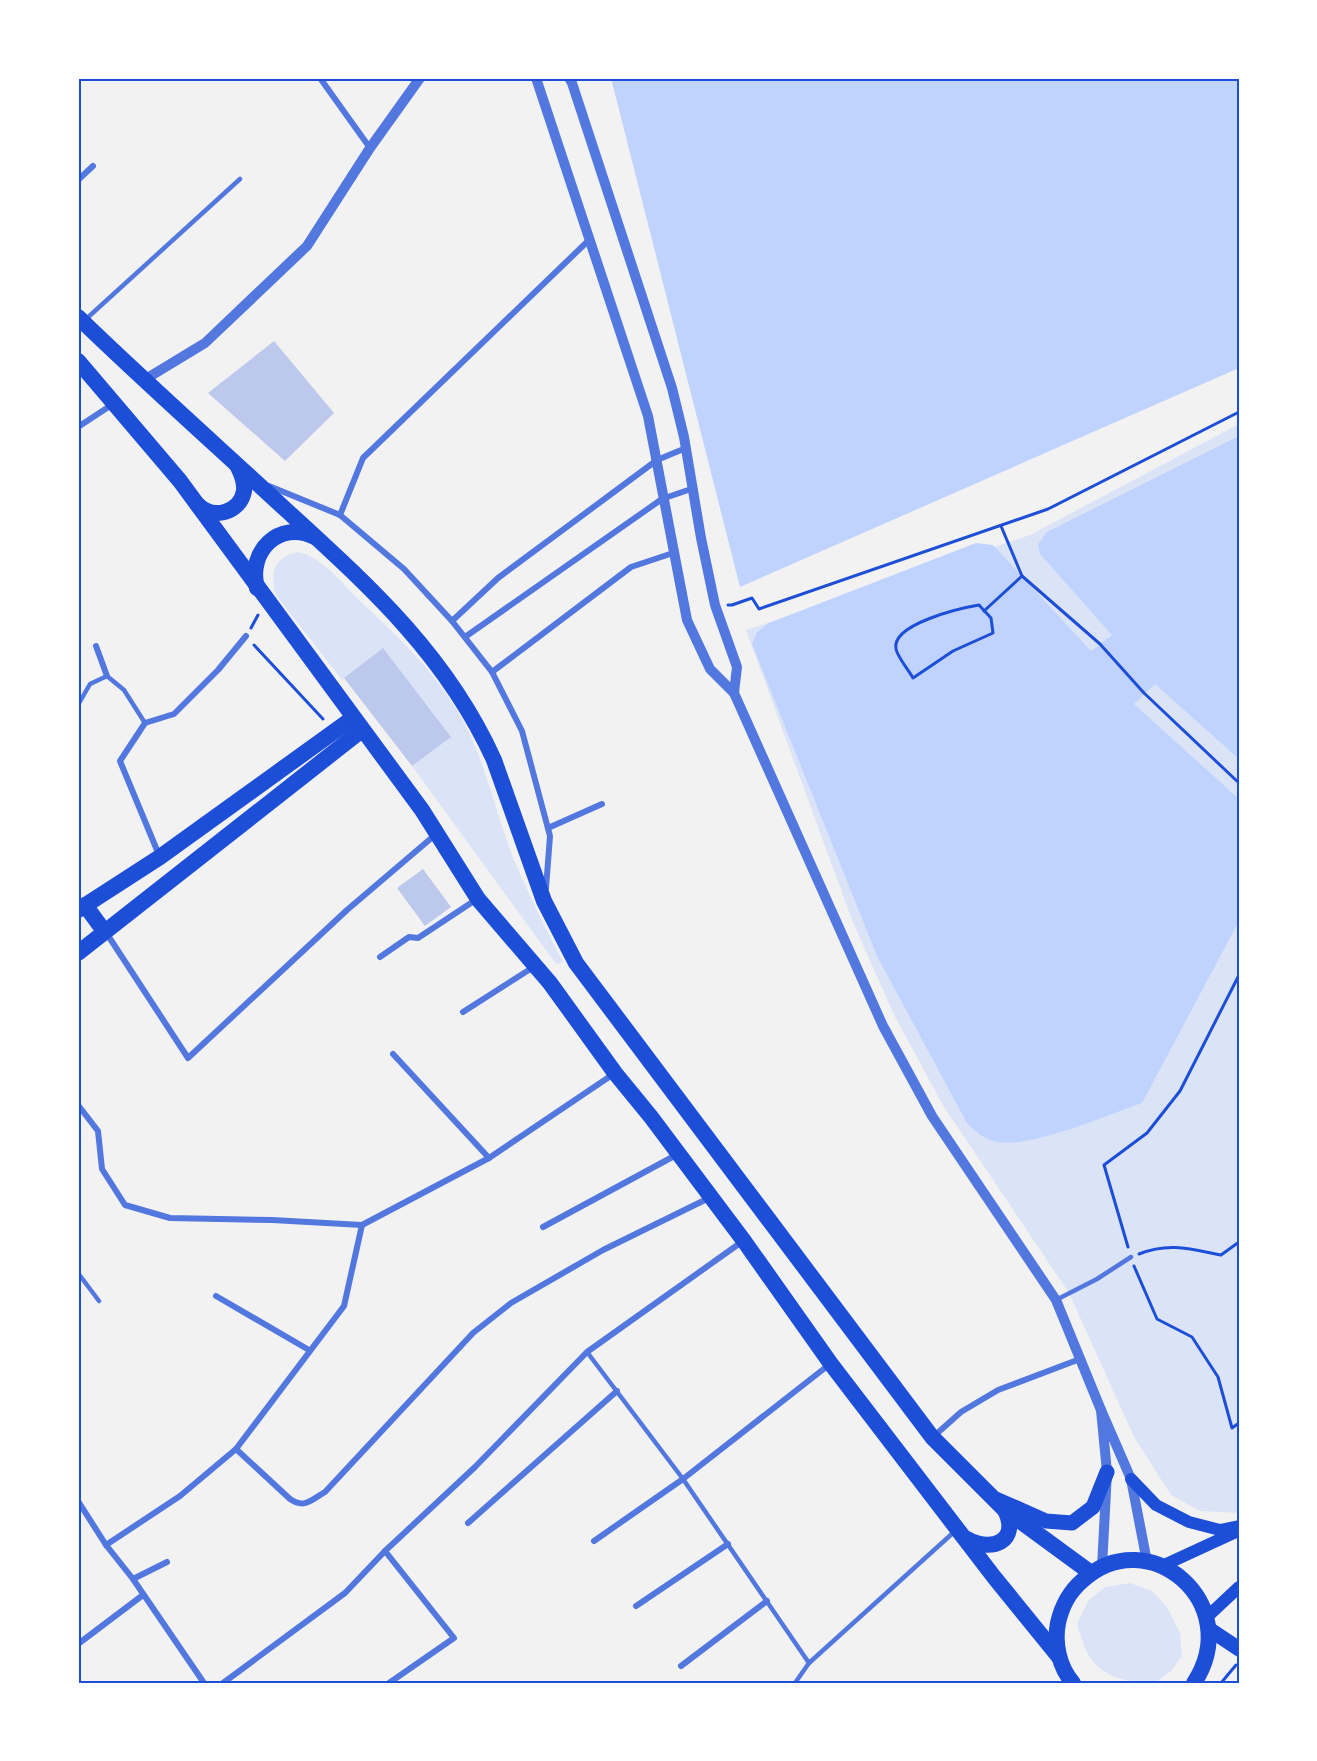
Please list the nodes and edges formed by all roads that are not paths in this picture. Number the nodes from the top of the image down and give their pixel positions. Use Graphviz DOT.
graph roads {
  1 [pos="320,78"];
  2 [pos="420,78"];
  3 [pos="536,78"];
  4 [pos="569,78"];
  5 [pos="370,148"];
  6 [pos="93,166"];
  7 [pos="240,179"];
  8 [pos="78,180"];
  9 [pos="589,240"];
  10 [pos="81,319"];
  11 [pos="78,361"];
  12 [pos="144,380"];
  13 [pos="115,403"];
  14 [pos="78,427"];
  15 [pos="686,448"];
  16 [pos="657,460"];
  17 [pos="237,465"];
  18 [pos="255,481"];
  19 [pos="694,488"];
  20 [pos="662,499"];
  21 [pos="195,502"];
  22 [pos="340,515"];
  23 [pos="319,539"];
  24 [pos="673,553"];
  25 [pos="262,594"];
  26 [pos="452,621"];
  27 [pos="246,636"];
  28 [pos="465,637"];
  29 [pos="96,646"];
  30 [pos="492,672"];
  31 [pos="107,676"];
  32 [pos="734,693"];
  33 [pos="78,705"];
  34 [pos="145,723"];
  35 [pos="358,724"];
  36 [pos="602,804"];
  37 [pos="548,828"];
  38 [pos="438,832"];
  39 [pos="160,857"];
  40 [pos="478,899"];
  41 [pos="544,900"];
  42 [pos="80,903"];
  43 [pos="104,931"];
  44 [pos="78,953"];
  45 [pos="380,957"];
  46 [pos="535,966"];
  47 [pos="463,1012"];
  48 [pos="393,1054"];
  49 [pos="615,1073"];
  50 [pos="78,1105"];
  51 [pos="679,1154"];
  52 [pos="489,1158"];
  53 [pos="711,1197"];
  54 [pos="363,1225"];
  55 [pos="543,1227"];
  56 [pos="744,1241"];
  57 [pos="1131,1257"];
  58 [pos="78,1273"];
  59 [pos="216,1296"];
  60 [pos="1056,1300"];
  61 [pos="99,1301"];
  62 [pos="309,1350"];
  63 [pos="587,1352"];
  64 [pos="1080,1359"];
  65 [pos="831,1364"];
  66 [pos="617,1391"];
  67 [pos="1101,1410"];
  68 [pos="932,1437"];
  69 [pos="236,1449"];
  70 [pos="1107,1472"];
  71 [pos="683,1479"];
  72 [pos="1131,1479"];
  73 [pos="989,1495"];
  74 [pos="78,1501"];
  75 [pos="1005,1510"];
  76 [pos="468,1523"];
  77 [pos="1239,1528"];
  78 [pos="962,1534"];
  79 [pos="594,1541"];
  80 [pos="728,1544"];
  81 [pos="106,1545"];
  82 [pos="385,1551"];
  83 [pos="167,1562"];
  84 [pos="1154,1564"];
  85 [pos="1096,1570"];
  86 [pos="133,1579"];
  87 [pos="1239,1587"];
  88 [pos="143,1595"];
  89 [pos="767,1601"];
  90 [pos="636,1606"];
  91 [pos="1208,1623"];
  92 [pos="78,1644"];
  93 [pos="1239,1649"];
  94 [pos="1059,1657"];
  95 [pos="809,1663"];
  96 [pos="681,1666"];
  97 [pos="1071,1682"];
  98 [pos="204,1683"];
  99 [pos="223,1683"];
  100 [pos="389,1683"];
  101 [pos="795,1683"];
  102 [pos="1194,1683"];
  1 -- 5 [label="street"];
  2 -- 5 [label="street"];
  3 -- 9 [label="street"];
  4 -- 15 [label="street"];
  5 -- 12 [label="street"];
  6 -- 8 [label="street"];
  7 -- 10 [label="lane"];
  9 -- 16 [label="street"];
  9 -- 22 [label="street"];
  10 -- 12 [label="highway"];
  11 -- 13 [label="highway"];
  12 -- 17 [label="highway"];
  13 -- 14 [label="street"];
  13 -- 21 [label="highway"];
  15 -- 16 [label="street"];
  15 -- 19 [label="street"];
  16 -- 20 [label="street"];
  16 -- 26 [label="street"];
  17 -- 18 [label="highway"];
  17 -- 21 [label="highway"];
  18 -- 22 [label="street"];
  18 -- 23 [label="highway"];
  19 -- 20 [label="street"];
  19 -- 32 [label="street"];
  20 -- 24 [label="street"];
  20 -- 28 [label="street"];
  21 -- 25 [label="highway"];
  22 -- 26 [label="street"];
  23 -- 25 [label="highway"];
  23 -- 41 [label="highway"];
  24 -- 30 [label="street"];
  24 -- 32 [label="street"];
  25 -- 35 [label="highway"];
  26 -- 28 [label="street"];
  27 -- 34 [label="street"];
  28 -- 30 [label="street"];
  29 -- 31 [label="street"];
  30 -- 37 [label="street"];
  31 -- 33 [label="lane"];
  31 -- 34 [label="lane"];
  32 -- 60 [label="street"];
  34 -- 39 [label="street"];
  35 -- 38 [label="highway"];
  35 -- 39 [label="highway"];
  35 -- 43 [label="highway"];
  36 -- 37 [label="street"];
  37 -- 41 [label="street"];
  38 -- 40 [label="highway"];
  38 -- 43 [label="street"];
  39 -- 42 [label="highway"];
  40 -- 45 [label="street"];
  40 -- 46 [label="highway"];
  41 -- 68 [label="highway"];
  42 -- 43 [label="highway"];
  43 -- 44 [label="highway"];
  46 -- 47 [label="street"];
  46 -- 49 [label="highway"];
  48 -- 52 [label="street"];
  49 -- 51 [label="highway"];
  49 -- 52 [label="street"];
  50 -- 54 [label="street"];
  51 -- 53 [label="highway"];
  51 -- 55 [label="street"];
  52 -- 54 [label="street"];
  53 -- 56 [label="highway"];
  53 -- 69 [label="street"];
  54 -- 62 [label="street"];
  56 -- 63 [label="street"];
  56 -- 65 [label="highway"];
  57 -- 60 [label="lane"];
  58 -- 61 [label="lane"];
  59 -- 62 [label="street"];
  60 -- 64 [label="street"];
  62 -- 69 [label="street"];
  63 -- 66 [label="lane"];
  63 -- 82 [label="street"];
  64 -- 67 [label="street"];
  64 -- 68 [label="street"];
  65 -- 71 [label="street"];
  65 -- 78 [label="highway"];
  66 -- 71 [label="lane"];
  66 -- 76 [label="street"];
  67 -- 70 [label="street"];
  67 -- 72 [label="street"];
  68 -- 73 [label="highway"];
  69 -- 81 [label="street"];
  70 -- 73 [label="main road"];
  70 -- 85 [label="street"];
  71 -- 79 [label="street"];
  71 -- 80 [label="lane"];
  72 -- 77 [label="main road"];
  72 -- 84 [label="street"];
  73 -- 75 [label="highway"];
  74 -- 81 [label="street"];
  75 -- 78 [label="highway"];
  75 -- 85 [label="highway"];
  77 -- 84 [label="main road"];
  78 -- 94 [label="highway"];
  78 -- 95 [label="lane"];
  80 -- 89 [label="lane"];
  80 -- 90 [label="street"];
  81 -- 86 [label="street"];
  82 -- 99 [label="street"];
  82 -- 100 [label="street"];
  83 -- 86 [label="street"];
  84 -- 85 [label="highway"];
  84 -- 91 [label="highway"];
  85 -- 94 [label="highway"];
  86 -- 88 [label="street"];
  87 -- 91 [label="main road"];
  88 -- 92 [label="street"];
  88 -- 98 [label="street"];
  89 -- 95 [label="lane"];
  89 -- 96 [label="street"];
  91 -- 93 [label="main road"];
  91 -- 102 [label="highway"];
  94 -- 97 [label="highway"];
  95 -- 101 [label="lane"];
}
